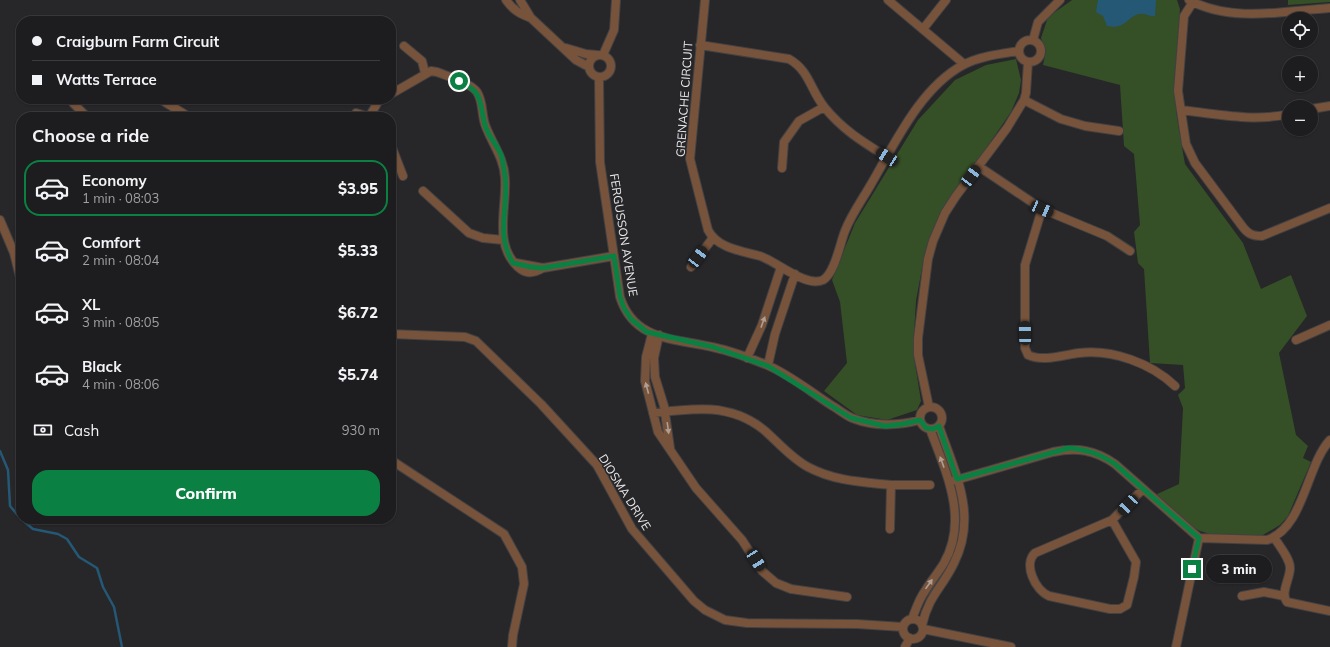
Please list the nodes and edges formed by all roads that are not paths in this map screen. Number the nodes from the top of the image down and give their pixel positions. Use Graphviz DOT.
graph roads {
  1 [pos="506,0"];
  2 [pos="520,0"];
  3 [pos="616,0"];
  4 [pos="705,0"];
  5 [pos="888,0"];
  6 [pos="946,0"];
  7 [pos="1060,0"];
  8 [pos="1191,1"];
  9 [pos="1330,8"];
  10 [pos="531,18"];
  11 [pos="922,29"];
  12 [pos="1033,40"];
  13 [pos="700,45"];
  14 [pos="404,46"];
  15 [pos="565,48"];
  16 [pos="1019,51"];
  17 [pos="600,55"];
  18 [pos="1028,62"];
  19 [pos="964,64"];
  20 [pos="589,67"];
  21 [pos="425,73"];
  22 [pos="599,77"];
  23 [pos="396,91"];
  24 [pos="1024,100"];
  25 [pos="76,104"];
  26 [pos="168,104"];
  27 [pos="824,106"];
  28 [pos="1330,106"];
  29 [pos="1318,108"];
  30 [pos="1181,110"];
  31 [pos="83,112"];
  32 [pos="181,112"];
  33 [pos="1282,116"];
  34 [pos="1119,131"];
  35 [pos="887,157"];
  36 [pos="396,158"];
  37 [pos="978,166"];
  38 [pos="782,168"];
  39 [pos="403,176"];
  40 [pos="423,191"];
  41 [pos="1330,208"];
  42 [pos="1042,209"];
  43 [pos="0,220"];
  44 [pos="712,239"];
  45 [pos="503,240"];
  46 [pos="1130,251"];
  47 [pos="614,256"];
  48 [pos="16,261"];
  49 [pos="691,267"];
  50 [pos="781,267"];
  51 [pos="795,274"];
  52 [pos="1330,325"];
  53 [pos="396,334"];
  54 [pos="655,334"];
  55 [pos="1296,340"];
  56 [pos="747,358"];
  57 [pos="768,366"];
  58 [pos="1175,386"];
  59 [pos="929,407"];
  60 [pos="665,412"];
  61 [pos="654,413"];
  62 [pos="920,420"];
  63 [pos="939,426"];
  64 [pos="930,429"];
  65 [pos="1330,440"];
  66 [pos="670,450"];
  67 [pos="396,463"];
  68 [pos="953,480"];
  69 [pos="891,485"];
  70 [pos="930,485"];
  71 [pos="1143,489"];
  72 [pos="1112,520"];
  73 [pos="890,529"];
  74 [pos="1274,537"];
  75 [pos="1199,538"];
  76 [pos="1242,596"];
  77 [pos="1284,596"];
  78 [pos="847,597"];
  79 [pos="1330,611"];
  80 [pos="912,618"];
  81 [pos="903,627"];
  82 [pos="923,627"];
  83 [pos="910,638"];
  84 [pos="512,647"];
  85 [pos="904,647"];
  86 [pos="1011,647"];
  87 [pos="1176,647"];
  1 -- 10 [label="street"];
  2 -- 10 [label="street"];
  3 -- 17 [label="street"];
  4 -- 13 [label="street, GRENACHE CIRCUIT"];
  5 -- 11 [label="street"];
  6 -- 11 [label="street"];
  7 -- 12 [label="street"];
  8 -- 9 [label="street"];
  8 -- 30 [label="street"];
  10 -- 15 [label="street"];
  11 -- 19 [label="street"];
  12 -- 16 [label="street"];
  12 -- 18 [label="street"];
  13 -- 27 [label="street"];
  13 -- 44 [label="street, GRENACHE CIRCUIT"];
  14 -- 21 [label="street"];
  15 -- 17 [label="street"];
  15 -- 20 [label="street"];
  16 -- 18 [label="street"];
  16 -- 19 [label="street"];
  17 -- 20 [label="street"];
  17 -- 22 [label="street"];
  18 -- 24 [label="street"];
  19 -- 35 [label="street"];
  20 -- 22 [label="street"];
  21 -- 23 [label="street"];
  21 -- 45 [label="street"];
  22 -- 47 [label="street, FERGUSSON AVENUE"];
  24 -- 34 [label="street"];
  24 -- 37 [label="street"];
  25 -- 31 [label="street"];
  26 -- 32 [label="street"];
  27 -- 35 [label="street"];
  27 -- 38 [label="street"];
  28 -- 29 [label="street"];
  30 -- 33 [label="street"];
  30 -- 41 [label="street"];
  35 -- 51 [label="street"];
  36 -- 39 [label="street"];
  37 -- 42 [label="street"];
  37 -- 59 [label="street"];
  40 -- 45 [label="street"];
  42 -- 46 [label="street"];
  42 -- 58 [label="street"];
  43 -- 48 [label="street"];
  44 -- 49 [label="street"];
  44 -- 50 [label="street"];
  45 -- 47 [label="street"];
  47 -- 54 [label="street, FERGUSSON AVENUE"];
  50 -- 51 [label="street"];
  56 -- 50 [label="street, one-way"];
  51 -- 57 [label="street"];
  52 -- 55 [label="street"];
  53 -- 81 [label="street, DIOSMA DRIVE"];
  54 -- 56 [label="street, FERGUSSON AVENUE"];
  54 -- 60 [label="street"];
  61 -- 54 [label="street, one-way"];
  56 -- 57 [label="street, FERGUSSON AVENUE"];
  57 -- 62 [label="street, FERGUSSON AVENUE"];
  59 -- 62 [label="street"];
  59 -- 63 [label="street"];
  60 -- 61 [label="street"];
  60 -- 66 [label="street, one-way"];
  60 -- 69 [label="street"];
  61 -- 66 [label="street"];
  62 -- 64 [label="street"];
  63 -- 64 [label="street"];
  63 -- 68 [label="street"];
  68 -- 64 [label="street, one-way"];
  65 -- 74 [label="street"];
  66 -- 78 [label="street"];
  67 -- 84 [label="street"];
  68 -- 71 [label="street"];
  80 -- 68 [label="street, one-way"];
  68 -- 82 [label="street"];
  69 -- 70 [label="street"];
  69 -- 73 [label="street"];
  71 -- 72 [label="street"];
  71 -- 75 [label="street"];
  72 -- 72 [label="street"];
  74 -- 75 [label="street"];
  74 -- 77 [label="street"];
  75 -- 87 [label="street"];
  76 -- 77 [label="street"];
  77 -- 79 [label="street"];
  80 -- 81 [label="street"];
  80 -- 82 [label="street"];
  81 -- 83 [label="street"];
  82 -- 83 [label="street"];
  82 -- 86 [label="street"];
  83 -- 85 [label="street"];
}
